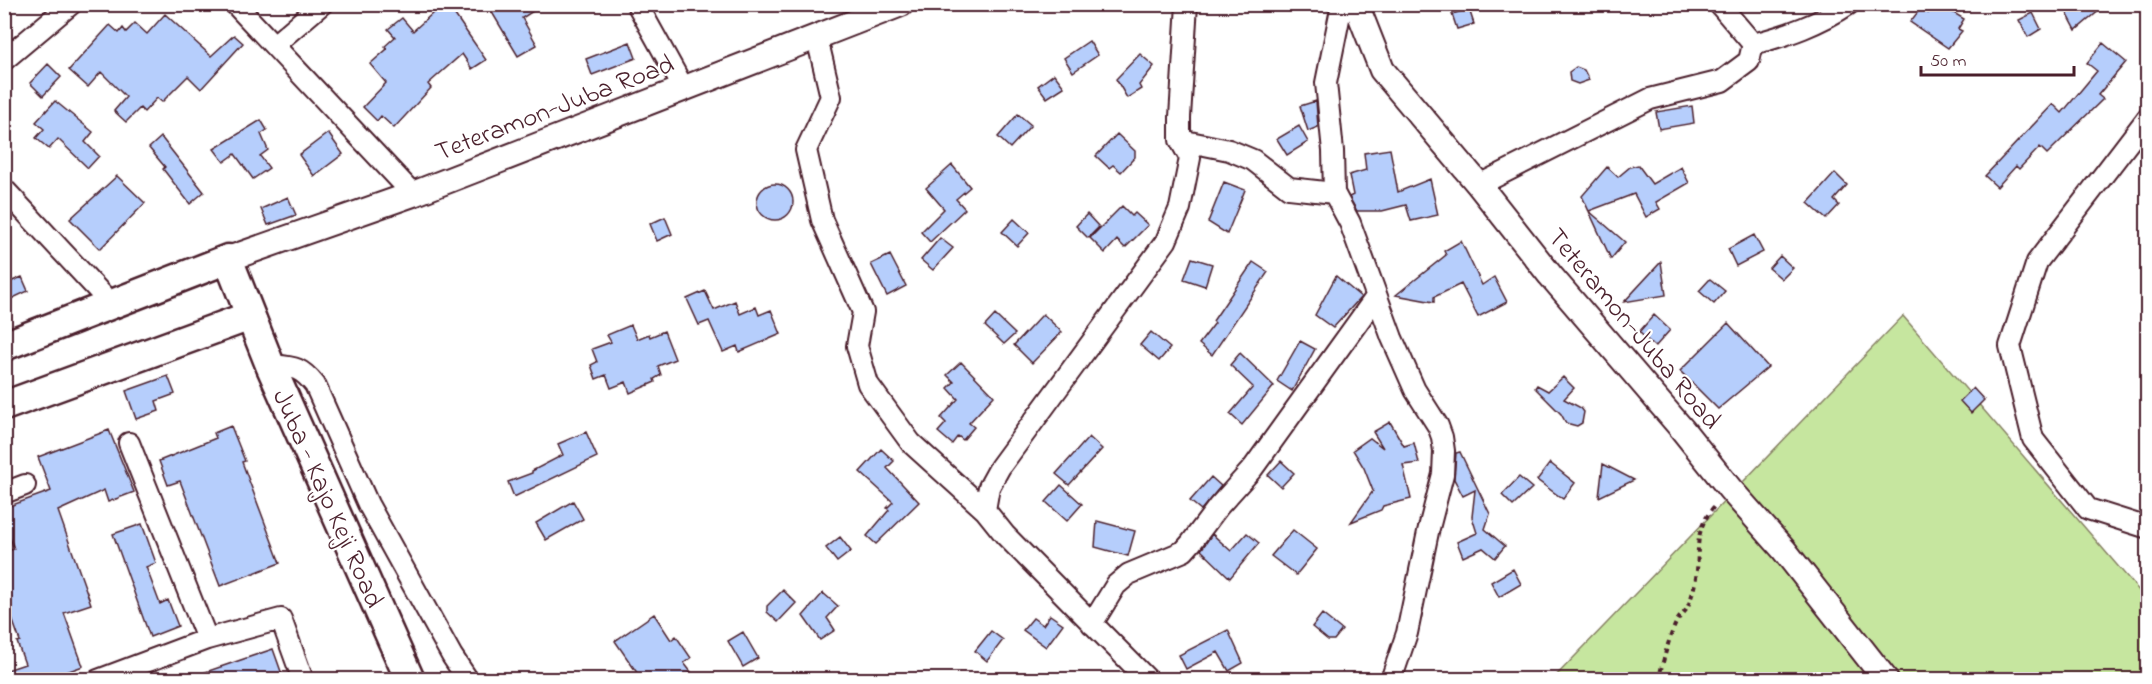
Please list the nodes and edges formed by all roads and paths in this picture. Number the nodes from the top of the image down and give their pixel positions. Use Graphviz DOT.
graph roads {
  1 [pos="71,4"];
  2 [pos="235,4"];
  3 [pos="322,4"];
  4 [pos="637,4"];
  5 [pos="901,4"];
  6 [pos="1186,4"];
  7 [pos="1342,4"];
  8 [pos="1356,4"];
  9 [pos="1719,4"];
  10 [pos="1849,4"];
  11 [pos="817,38"];
  12 [pos="1753,44"];
  13 [pos="274,45"];
  14 [pos="4,60"];
  15 [pos="684,89"];
  16 [pos="2148,117"];
  17 [pos="1180,141"];
  18 [pos="1479,185"];
  19 [pos="4,189"];
  20 [pos="1334,193"];
  21 [pos="412,194"];
  22 [pos="228,259"];
  23 [pos="1376,297"];
  24 [pos="111,304"];
  25 [pos="250,316"];
  26 [pos="4,346"];
  27 [pos="270,365"];
  28 [pos="4,406"];
  29 [pos="129,443"];
  30 [pos="25,485"];
  31 [pos="1730,489"];
  32 [pos="4,494"];
  33 [pos="985,510"];
  34 [pos="2148,528"];
  35 [pos="1092,624"];
  36 [pos="207,639"];
  37 [pos="98,680"];
  38 [pos="303,680"];
  39 [pos="410,680"];
  40 [pos="468,680"];
  41 [pos="1148,680"];
  42 [pos="1391,680"];
  43 [pos="1658,680"];
  44 [pos="1886,680"];
  1 -- 14 [label="street"];
  2 -- 13 [label="street"];
  3 -- 13 [label="street"];
  4 -- 15 [label="street"];
  5 -- 11 [label="street, Teteramon-Juba Road"];
  6 -- 17 [label="street"];
  7 -- 20 [label="street"];
  8 -- 18 [label="street, Teteramon-Juba Road"];
  9 -- 12 [label="street"];
  10 -- 12 [label="street"];
  11 -- 15 [label="street, Teteramon-Juba Road"];
  11 -- 33 [label="street"];
  12 -- 18 [label="street"];
  13 -- 21 [label="street"];
  15 -- 21 [label="street, Teteramon-Juba Road"];
  16 -- 34 [label="street"];
  17 -- 20 [label="street"];
  17 -- 33 [label="street"];
  18 -- 31 [label="street, Teteramon-Juba Road"];
  19 -- 24 [label="street"];
  20 -- 23 [label="street"];
  21 -- 22 [label="street, Teteramon-Juba Road"];
  22 -- 24 [label="main road"];
  22 -- 25 [label="main road, Juba - Kajo Keji Road"];
  23 -- 35 [label="street"];
  23 -- 42 [label="street"];
  24 -- 26 [label="main road"];
  25 -- 27 [label="main road, Juba - Kajo Keji Road"];
  25 -- 28 [label="main road"];
  27 -- 39 [label="main road, Juba - Kajo Keji Road"];
  27 -- 40 [label="street"];
  29 -- 36 [label="street"];
  30 -- 32 [label="street"];
  31 -- 43 [label="path"];
  31 -- 44 [label="street, Teteramon-Juba Road"];
  33 -- 35 [label="street"];
  35 -- 41 [label="street"];
  36 -- 37 [label="street"];
  36 -- 38 [label="street"];
}
